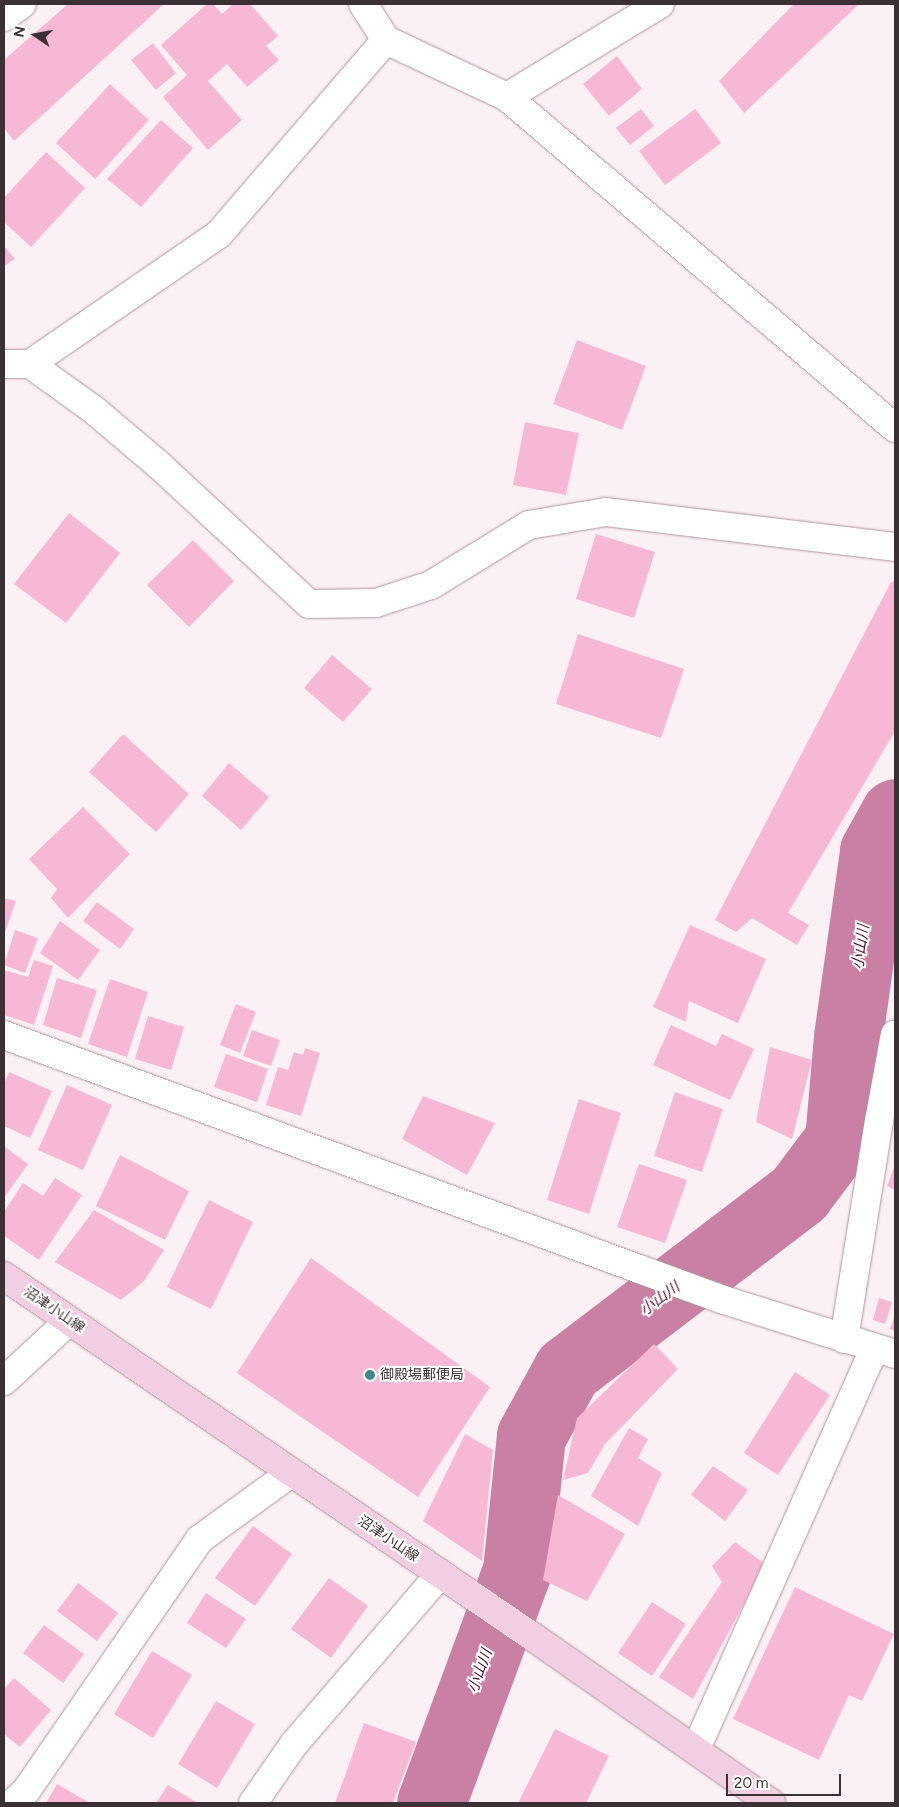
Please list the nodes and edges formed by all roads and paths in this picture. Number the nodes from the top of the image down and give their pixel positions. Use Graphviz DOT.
graph roads {
  1 [pos="22,4"];
  2 [pos="363,4"];
  3 [pos="660,4"];
  4 [pos="4,17"];
  5 [pos="386,40"];
  6 [pos="507,97"];
  7 [pos="17,364"];
  8 [pos="895,428"];
  9 [pos="895,547"];
  10 [pos="895,1034"];
  11 [pos="4,1035"];
  12 [pos="4,1276"];
  13 [pos="69,1321"];
  14 [pos="844,1339"];
  15 [pos="884,1352"];
  16 [pos="4,1381"];
  17 [pos="291,1473"];
  18 [pos="440,1574"];
  19 [pos="696,1749"];
  20 [pos="13,1803"];
  21 [pos="253,1803"];
  22 [pos="771,1803"];
  1 -- 4 [label="street"];
  2 -- 5 [label="street"];
  3 -- 6 [label="street"];
  5 -- 6 [label="street"];
  5 -- 7 [label="street"];
  6 -- 8 [label="street"];
  7 -- 9 [label="street"];
  10 -- 14 [label="street"];
  11 -- 14 [label="street"];
  12 -- 13 [label="main road, 沼津小山線"];
  13 -- 16 [label="street"];
  13 -- 17 [label="main road, 沼津小山線"];
  14 -- 15 [label="street"];
  15 -- 19 [label="street"];
  17 -- 18 [label="main road, 沼津小山線"];
  17 -- 20 [label="street"];
  18 -- 19 [label="main road, 沼津小山線"];
  18 -- 21 [label="street"];
  19 -- 22 [label="main road, 沼津小山線"];
}
